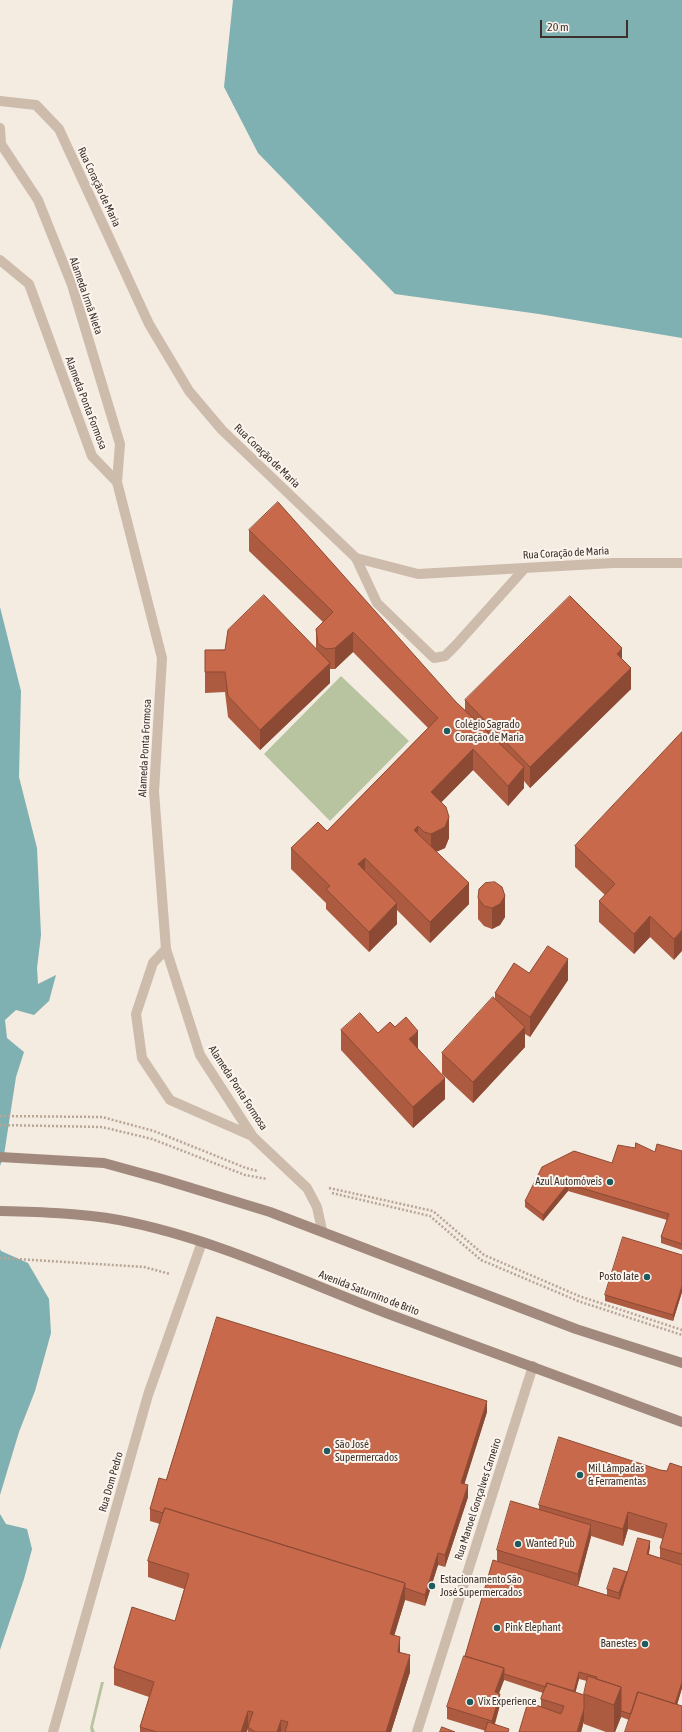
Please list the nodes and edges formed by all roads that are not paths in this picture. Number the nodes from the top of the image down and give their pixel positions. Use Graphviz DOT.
graph roads {
  1 [pos="0,101"];
  2 [pos="0,128"];
  3 [pos="0,260"];
  4 [pos="117,482"];
  5 [pos="356,558"];
  6 [pos="682,564"];
  7 [pos="525,568"];
  8 [pos="166,949"];
  9 [pos="253,1137"];
  10 [pos="0,1157"];
  11 [pos="0,1211"];
  12 [pos="322,1230"];
  13 [pos="202,1242"];
  14 [pos="682,1363"];
  15 [pos="533,1366"];
  16 [pos="682,1422"];
  17 [pos="53,1732"];
  18 [pos="417,1732"];
  1 -- 5 [label="street, Rua Coração de Maria"];
  2 -- 4 [label="street, Alameda Irmã Nieta"];
  3 -- 4 [label="street, Alameda Ponta Formosa"];
  4 -- 8 [label="street, Alameda Ponta Formosa"];
  5 -- 7 [label="street, Rua Coração de Maria"];
  5 -- 7 [label="street"];
  6 -- 7 [label="street, Rua Coração de Maria"];
  8 -- 9 [label="street, Alameda Ponta Formosa"];
  8 -- 9 [label="street"];
  9 -- 12 [label="street, Alameda Ponta Formosa"];
  10 -- 12 [label="main road"];
  11 -- 13 [label="main road, Avenida Saturnino de Brito"];
  12 -- 14 [label="main road"];
  13 -- 15 [label="main road, Avenida Saturnino de Brito"];
  13 -- 17 [label="street, Rua Dom Pedro"];
  15 -- 16 [label="main road, Avenida Saturnino de Brito"];
  15 -- 18 [label="street, Rua Manoel Gonçalves Carneiro"];
}
